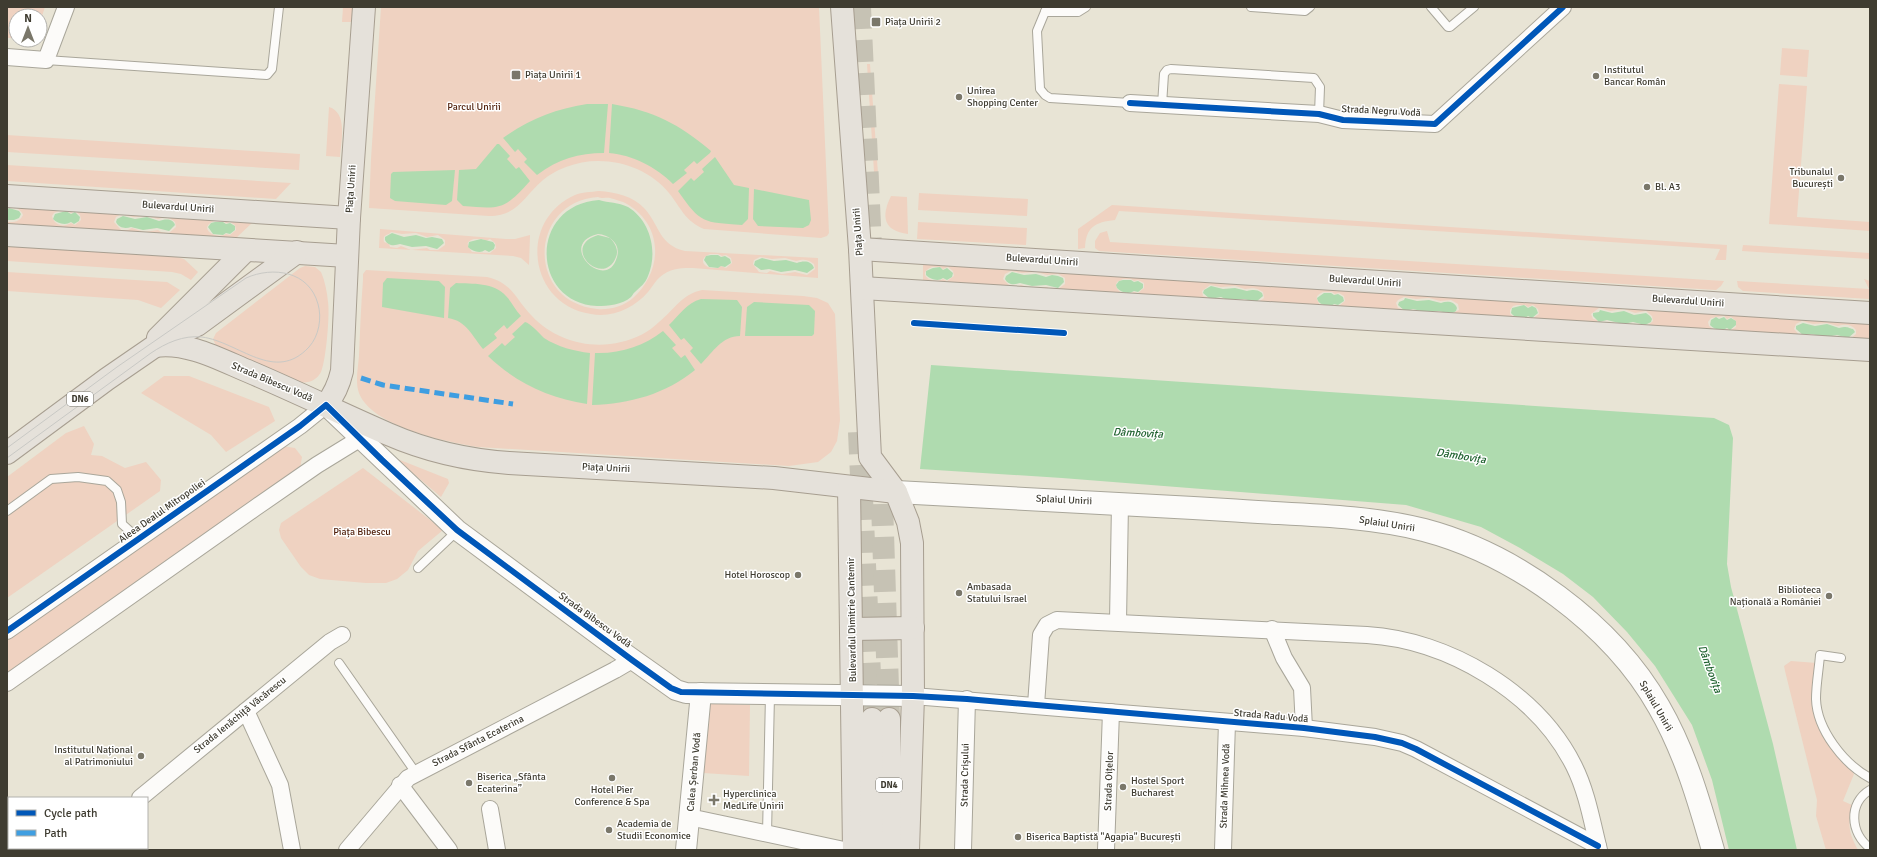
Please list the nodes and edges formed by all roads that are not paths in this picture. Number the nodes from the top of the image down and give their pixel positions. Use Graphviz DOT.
graph roads {
  1 [pos="66,7"];
  2 [pos="279,7"];
  3 [pos="364,7"];
  4 [pos="842,7"];
  5 [pos="1086,7"];
  6 [pos="1252,7"];
  7 [pos="1310,7"];
  8 [pos="1431,7"];
  9 [pos="1474,7"];
  10 [pos="1563,7"];
  11 [pos="1046,9"];
  12 [pos="7,57"];
  13 [pos="46,60"];
  14 [pos="1130,103"];
  15 [pos="1162,105"];
  16 [pos="1319,114"];
  17 [pos="7,196"];
  18 [pos="349,218"];
  19 [pos="7,234"];
  20 [pos="190,246"];
  21 [pos="860,249"];
  22 [pos="246,250"];
  23 [pos="297,252"];
  24 [pos="347,256"];
  25 [pos="210,287"];
  26 [pos="862,288"];
  27 [pos="1870,313"];
  28 [pos="155,346"];
  29 [pos="1870,350"];
  30 [pos="342,370"];
  31 [pos="326,405"];
  32 [pos="368,431"];
  33 [pos="7,453"];
  34 [pos="870,457"];
  35 [pos="849,487"];
  36 [pos="896,492"];
  37 [pos="1120,503"];
  38 [pos="7,511"];
  39 [pos="457,530"];
  40 [pos="143,536"];
  41 [pos="418,568"];
  42 [pos="1118,622"];
  43 [pos="913,628"];
  44 [pos="852,629"];
  45 [pos="1272,629"];
  46 [pos="7,631"];
  47 [pos="342,635"];
  48 [pos="1841,658"];
  49 [pos="632,660"];
  50 [pos="339,663"];
  51 [pos="7,683"];
  52 [pos="700,693"];
  53 [pos="770,694"];
  54 [pos="853,695"];
  55 [pos="913,696"];
  56 [pos="967,700"];
  57 [pos="1036,705"];
  58 [pos="246,711"];
  59 [pos="1111,712"];
  60 [pos="1226,722"];
  61 [pos="1304,728"];
  62 [pos="416,773"];
  63 [pos="1870,778"];
  64 [pos="400,785"];
  65 [pos="1870,790"];
  66 [pos="141,797"];
  67 [pos="490,809"];
  68 [pos="689,817"];
  69 [pos="767,834"];
  70 [pos="1599,848"];
  71 [pos="1870,848"];
  72 [pos="292,850"];
  73 [pos="347,850"];
  74 [pos="449,850"];
  75 [pos="497,850"];
  76 [pos="686,850"];
  77 [pos="844,850"];
  78 [pos="854,850"];
  79 [pos="871,850"];
  80 [pos="890,850"];
  81 [pos="908,850"];
  82 [pos="963,850"];
  83 [pos="1106,850"];
  84 [pos="1223,850"];
  85 [pos="1713,850"];
  1 -- 13 [label="street"];
  2 -- 13 [label="lane"];
  3 -- 18 [label="main road, Piața Unirii"];
  4 -- 21 [label="main road, Piața Unirii"];
  5 -- 11 [label="lane"];
  6 -- 7 [label="lane"];
  8 -- 9 [label="lane"];
  10 -- 16 [label="street, Strada Negru Vodă"];
  11 -- 14 [label="lane"];
  12 -- 13 [label="street"];
  14 -- 15 [label="street, Strada Negru Vodă"];
  15 -- 16 [label="street, Strada Negru Vodă"];
  15 -- 16 [label="lane"];
  17 -- 18 [label="main road, Bulevardul Unirii"];
  18 -- 24 [label="main road, Piața Unirii"];
  19 -- 20 [label="main road"];
  20 -- 22 [label="main road"];
  20 -- 25 [label="main road"];
  21 -- 26 [label="main road, Piața Unirii"];
  21 -- 27 [label="main road, Bulevardul Unirii"];
  22 -- 23 [label="main road"];
  22 -- 25 [label="main road, DN6"];
  23 -- 24 [label="main road"];
  23 -- 28 [label="main road"];
  24 -- 30 [label="main road, Piața Unirii"];
  25 -- 28 [label="main road, DN6"];
  26 -- 29 [label="main road"];
  26 -- 34 [label="main road, Piața Unirii"];
  28 -- 31 [label="main road, Strada Bibescu Vodă"];
  28 -- 33 [label="main road, DN6"];
  30 -- 31 [label="main road, Piața Unirii"];
  30 -- 32 [label="main road, Piața Unirii"];
  31 -- 32 [label="main road, Piața Unirii"];
  31 -- 40 [label="street, Aleea Dealul Mitropoliei"];
  32 -- 35 [label="main road, Piața Unirii"];
  32 -- 39 [label="street, Strada Bibescu Vodă"];
  32 -- 51 [label="street"];
  34 -- 35 [label="main road"];
  34 -- 36 [label="main road"];
  35 -- 36 [label="main road, Piața Unirii"];
  35 -- 44 [label="main road, Bulevardul Dimitrie Cantemir"];
  36 -- 37 [label="main road, Splaiul Unirii"];
  36 -- 43 [label="main road"];
  37 -- 42 [label="street"];
  37 -- 85 [label="main road, Splaiul Unirii"];
  38 -- 40 [label="lane"];
  39 -- 41 [label="lane"];
  39 -- 49 [label="street, Strada Bibescu Vodă"];
  40 -- 46 [label="street, Aleea Dealul Mitropoliei"];
  42 -- 45 [label="street"];
  42 -- 57 [label="street"];
  43 -- 44 [label="main road"];
  43 -- 55 [label="main road"];
  44 -- 54 [label="main road, Bulevardul Dimitrie Cantemir"];
  45 -- 61 [label="street"];
  45 -- 70 [label="street"];
  47 -- 58 [label="street, Strada Ienăchiță Văcărescu"];
  48 -- 63 [label="lane"];
  49 -- 52 [label="street, Strada Bibescu Vodă"];
  49 -- 62 [label="street, Strada Sfânta Ecaterina"];
  50 -- 62 [label="lane"];
  52 -- 53 [label="street, Strada Bibescu Vodă"];
  52 -- 68 [label="street, Calea Șerban Vodă"];
  53 -- 54 [label="street, Strada Bibescu Vodă"];
  53 -- 69 [label="lane"];
  54 -- 55 [label="street, Strada Bibescu Vodă"];
  54 -- 78 [label="main road, Bulevardul Dimitrie Cantemir"];
  55 -- 56 [label="street, Strada Radu Vodă"];
  55 -- 81 [label="main road"];
  56 -- 57 [label="street, Strada Radu Vodă"];
  56 -- 82 [label="street, Strada Crișului"];
  57 -- 59 [label="street, Strada Radu Vodă"];
  58 -- 66 [label="street, Strada Ienăchiță Văcărescu"];
  58 -- 72 [label="street"];
  59 -- 60 [label="street, Strada Radu Vodă"];
  59 -- 83 [label="street, Strada Oițelor"];
  60 -- 61 [label="street, Strada Radu Vodă"];
  60 -- 84 [label="street, Strada Mihnea Vodă"];
  61 -- 70 [label="street, Strada Radu Vodă"];
  62 -- 64 [label="street, Strada Sfânta Ecaterina"];
  64 -- 73 [label="street, Strada Sfânta Ecaterina"];
  64 -- 74 [label="street"];
  65 -- 71 [label="lane"];
  67 -- 75 [label="street"];
  68 -- 69 [label="street"];
  68 -- 76 [label="street, Calea Șerban Vodă"];
  69 -- 77 [label="street"];
  79 -- 80 [label="main road, DN4"];
}
